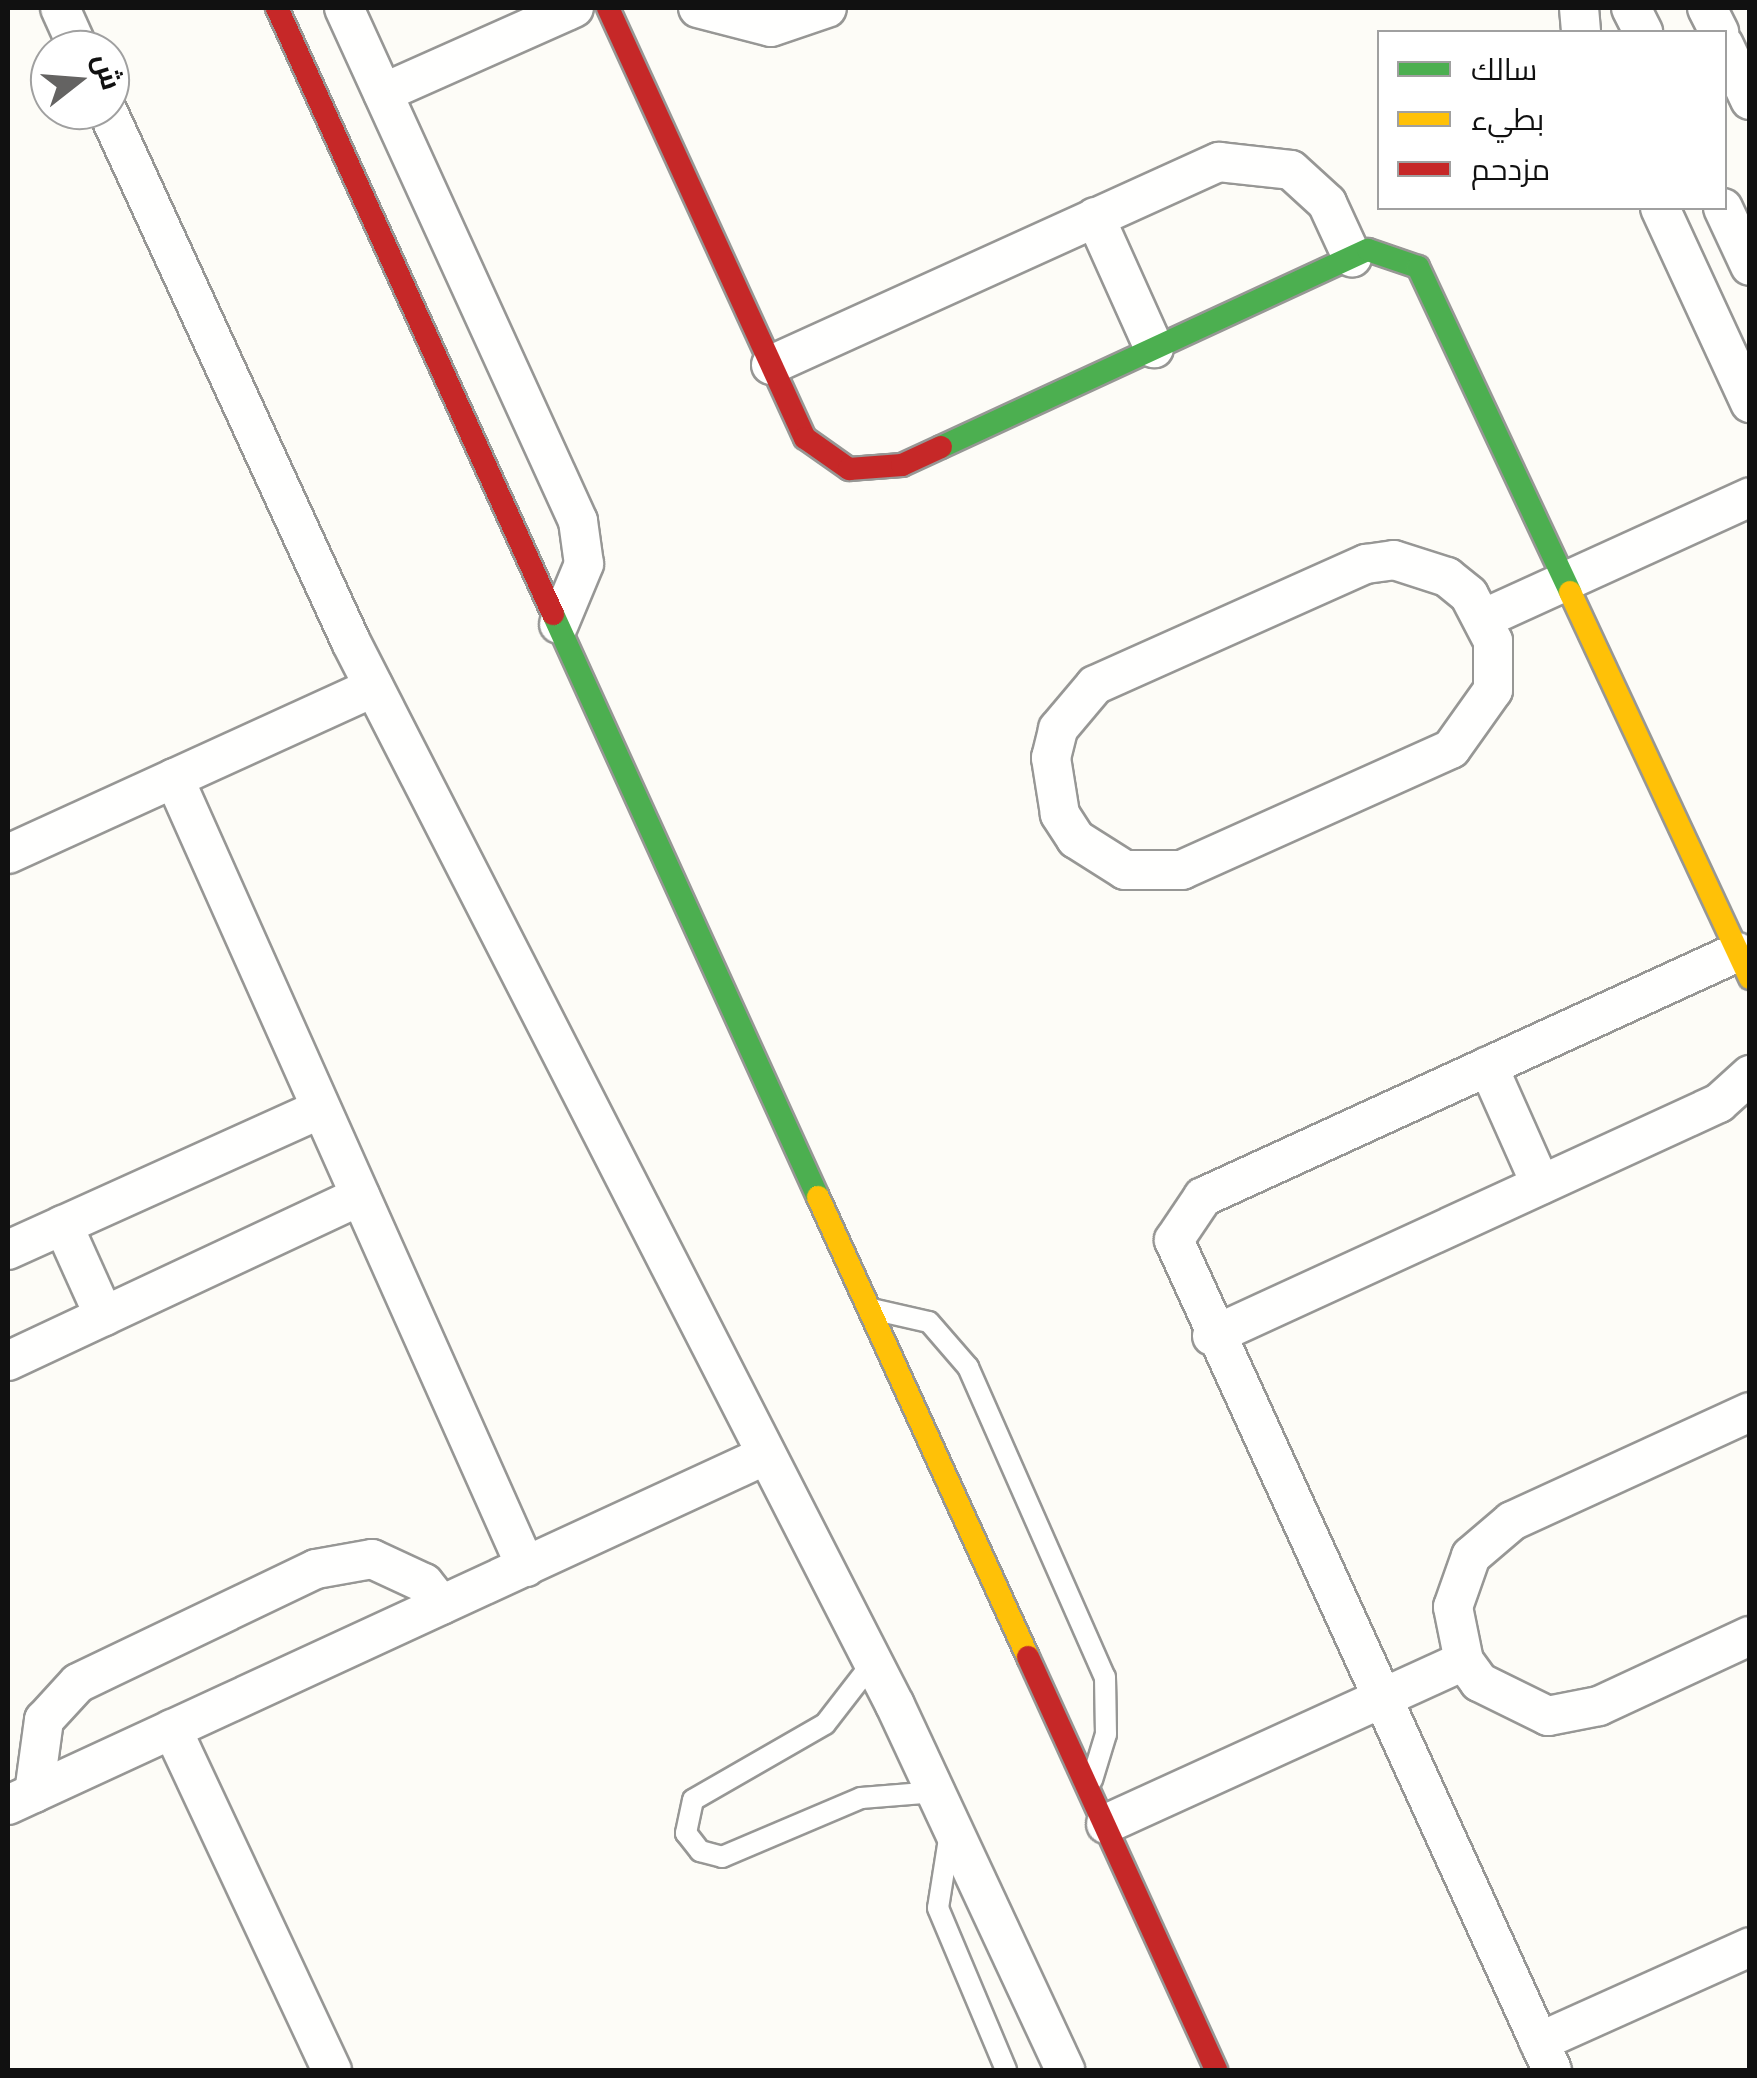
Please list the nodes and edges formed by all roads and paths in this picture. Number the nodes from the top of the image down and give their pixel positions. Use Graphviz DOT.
graph roads {
  1 [pos="278,8"];
  2 [pos="344,8"];
  3 [pos="574,8"];
  4 [pos="608,8"];
  5 [pos="698,8"];
  6 [pos="827,8"];
  7 [pos="1727,52"];
  8 [pos="383,93"];
  9 [pos="1750,100"];
  10 [pos="116,130"];
  11 [pos="1661,210"];
  12 [pos="1724,210"];
  13 [pos="1095,217"];
  14 [pos="1352,257"];
  15 [pos="1750,266"];
  16 [pos="1154,348"];
  17 [pos="772,365"];
  18 [pos="1750,403"];
  19 [pos="1750,497"];
  20 [pos="1566,581"];
  21 [pos="1485,618"];
  22 [pos="559,624"];
  23 [pos="374,688"];
  24 [pos="174,778"];
  25 [pos="8,854"];
  26 [pos="1744,965"];
  27 [pos="1488,1066"];
  28 [pos="1750,1075"];
  29 [pos="321,1108"];
  30 [pos="1541,1184"];
  31 [pos="360,1196"];
  32 [pos="63,1225"];
  33 [pos="8,1250"];
  34 [pos="871,1310"];
  35 [pos="104,1316"];
  36 [pos="1212,1336"];
  37 [pos="8,1361"];
  38 [pos="1750,1412"];
  39 [pos="764,1456"];
  40 [pos="526,1566"];
  41 [pos="441,1605"];
  42 [pos="1750,1636"];
  43 [pos="1464,1661"];
  44 [pos="873,1662"];
  45 [pos="1380,1699"];
  46 [pos="172,1730"];
  47 [pos="1089,1787"];
  48 [pos="21,1799"];
  49 [pos="944,1808"];
  50 [pos="1106,1824"];
  51 [pos="1750,1947"];
  52 [pos="1545,2056"];
  53 [pos="332,2070"];
  54 [pos="1006,2070"];
  55 [pos="1065,2070"];
  56 [pos="1216,2070"];
  1 -- 22 [label="street"];
  2 -- 8 [label="street"];
  3 -- 8 [label="street"];
  4 -- 17 [label="street"];
  5 -- 6 [label="street"];
  7 -- 9 [label="street"];
  8 -- 22 [label="street"];
  10 -- 23 [label="street"];
  11 -- 18 [label="street"];
  12 -- 15 [label="street"];
  13 -- 14 [label="street"];
  13 -- 16 [label="street"];
  13 -- 17 [label="street"];
  14 -- 16 [label="street"];
  14 -- 20 [label="street"];
  16 -- 17 [label="street"];
  19 -- 20 [label="street"];
  20 -- 21 [label="street"];
  20 -- 26 [label="street"];
  21 -- 21 [label="street"];
  22 -- 34 [label="street"];
  23 -- 24 [label="street"];
  23 -- 39 [label="street"];
  24 -- 25 [label="street"];
  24 -- 29 [label="street"];
  26 -- 27 [label="street"];
  27 -- 30 [label="street"];
  27 -- 36 [label="street"];
  28 -- 30 [label="street"];
  29 -- 31 [label="street"];
  29 -- 32 [label="street"];
  30 -- 36 [label="street"];
  31 -- 35 [label="street"];
  31 -- 40 [label="street"];
  32 -- 33 [label="street"];
  32 -- 35 [label="street"];
  34 -- 47 [label="street"];
  34 -- 47 [label="lane"];
  35 -- 37 [label="street"];
  36 -- 45 [label="street"];
  38 -- 43 [label="street"];
  39 -- 40 [label="street"];
  39 -- 44 [label="street"];
  40 -- 41 [label="street"];
  41 -- 46 [label="street"];
  41 -- 48 [label="street"];
  42 -- 43 [label="street"];
  43 -- 45 [label="street"];
  44 -- 49 [label="street"];
  44 -- 49 [label="lane"];
  45 -- 50 [label="street"];
  45 -- 52 [label="street"];
  46 -- 48 [label="street"];
  46 -- 53 [label="street"];
  47 -- 50 [label="street"];
  49 -- 54 [label="lane"];
  49 -- 55 [label="street"];
  50 -- 56 [label="street"];
  51 -- 52 [label="street"];
}
